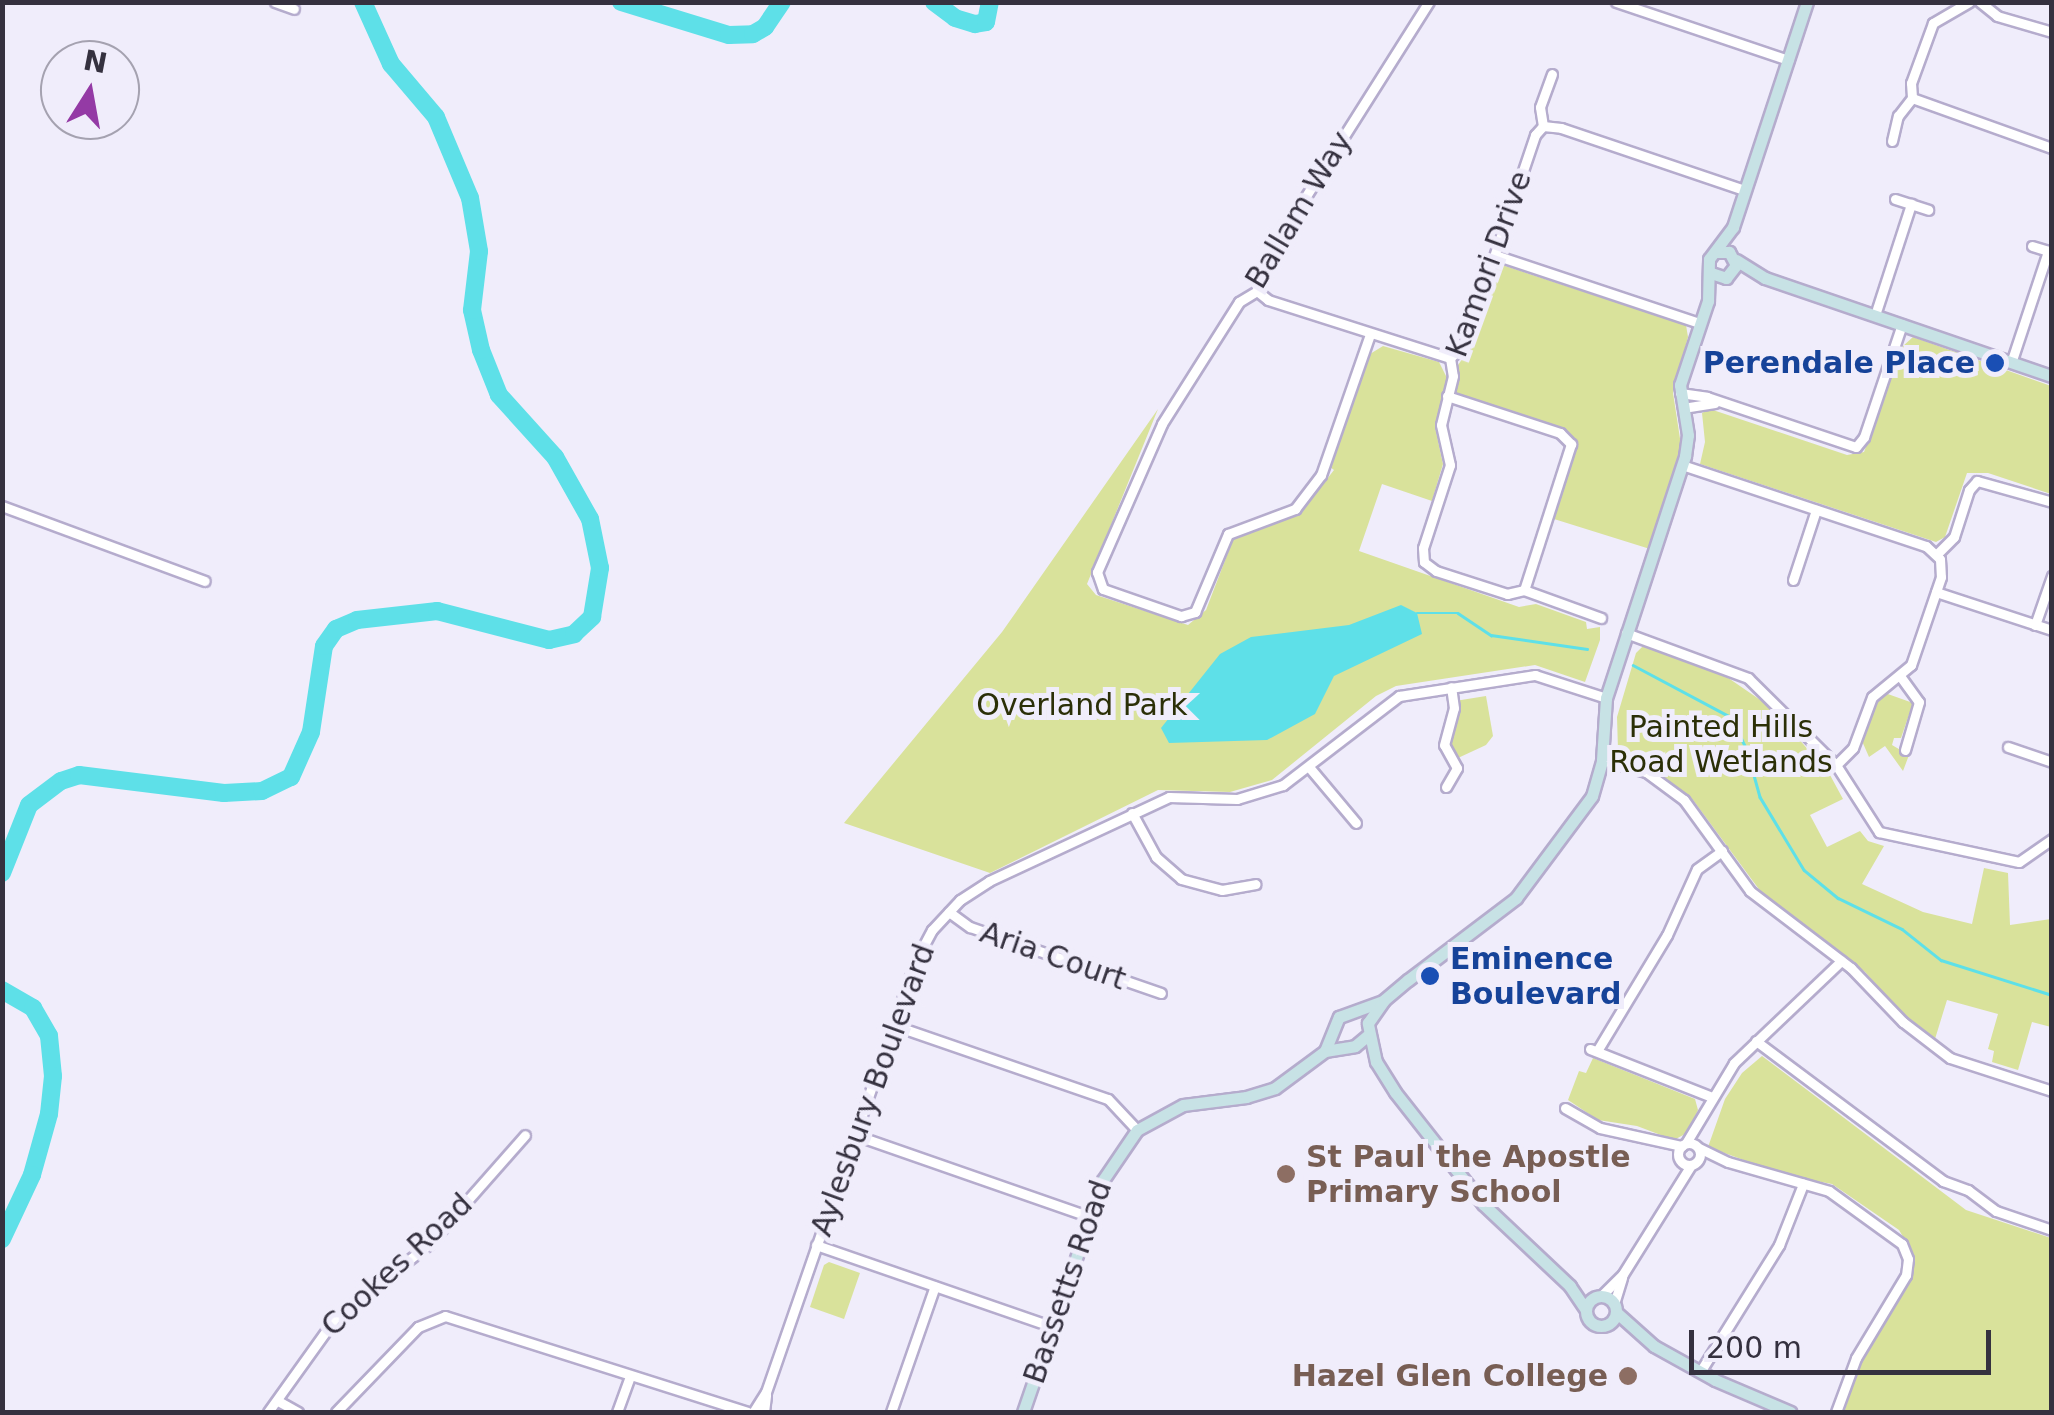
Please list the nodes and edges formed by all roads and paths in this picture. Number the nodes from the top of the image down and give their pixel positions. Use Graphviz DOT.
graph roads {
  1 [pos="275,2"];
  2 [pos="1429,2"];
  3 [pos="1616,2"];
  4 [pos="1807,2"];
  5 [pos="1968,2"];
  6 [pos="1980,2"];
  7 [pos="294,9"];
  8 [pos="2052,32"];
  9 [pos="1788,60"];
  10 [pos="1552,74"];
  11 [pos="1912,98"];
  12 [pos="1543,126"];
  13 [pos="1892,141"];
  14 [pos="2052,148"];
  15 [pos="1744,190"];
  16 [pos="1894,199"];
  17 [pos="1911,204"];
  18 [pos="1928,210"];
  19 [pos="1732,227"];
  20 [pos="2032,246"];
  21 [pos="1716,252"];
  22 [pos="2050,252"];
  23 [pos="1495,254"];
  24 [pos="1736,259"];
  25 [pos="1712,274"];
  26 [pos="1728,278"];
  27 [pos="1764,278"];
  28 [pos="1257,291"];
  29 [pos="1708,301"];
  30 [pos="1874,315"];
  31 [pos="1700,323"];
  32 [pos="1902,324"];
  33 [pos="1370,334"];
  34 [pos="1450,358"];
  35 [pos="2012,360"];
  36 [pos="2052,376"];
  37 [pos="1680,392"];
  38 [pos="1447,396"];
  39 [pos="1718,404"];
  40 [pos="1682,408"];
  41 [pos="1682,465"];
  42 [pos="2052,502"];
  43 [pos="2,506"];
  44 [pos="1816,510"];
  45 [pos="1937,554"];
  46 [pos="2052,576"];
  47 [pos="1793,580"];
  48 [pos="205,581"];
  49 [pos="1524,590"];
  50 [pos="1936,592"];
  51 [pos="1601,618"];
  52 [pos="2035,624"];
  53 [pos="2052,630"];
  54 [pos="1626,634"];
  55 [pos="1900,676"];
  56 [pos="1451,687"];
  57 [pos="1606,698"];
  58 [pos="2008,748"];
  59 [pos="1905,750"];
  60 [pos="1602,760"];
  61 [pos="2052,762"];
  62 [pos="1836,764"];
  63 [pos="1309,768"];
  64 [pos="1446,787"];
  65 [pos="1132,812"];
  66 [pos="1356,823"];
  67 [pos="2052,839"];
  68 [pos="1722,851"];
  69 [pos="1255,884"];
  70 [pos="949,912"];
  71 [pos="1842,961"];
  72 [pos="1161,993"];
  73 [pos="1384,1000"];
  74 [pos="1358,1012"];
  75 [pos="893,1024"];
  76 [pos="1334,1030"];
  77 [pos="1368,1030"];
  78 [pos="1756,1041"];
  79 [pos="1350,1045"];
  80 [pos="1325,1052"];
  81 [pos="1376,1062"];
  82 [pos="2052,1091"];
  83 [pos="1712,1097"];
  84 [pos="1566,1108"];
  85 [pos="1701,1124"];
  86 [pos="1136,1130"];
  87 [pos="855,1135"];
  88 [pos="525,1136"];
  89 [pos="1654,1140"];
  90 [pos="1684,1144"];
  91 [pos="1698,1148"];
  92 [pos="1679,1159"];
  93 [pos="1728,1162"];
  94 [pos="1695,1163"];
  95 [pos="1804,1184"];
  96 [pos="1676,1186"];
  97 [pos="1091,1217"];
  98 [pos="2052,1230"];
  99 [pos="816,1246"];
  100 [pos="1622,1274"];
  101 [pos="935,1286"];
  102 [pos="1570,1286"];
  103 [pos="1598,1297"];
  104 [pos="1615,1308"];
  105 [pos="1586,1310"];
  106 [pos="1606,1325"];
  107 [pos="1052,1327"];
  108 [pos="1638,1335"];
  109 [pos="1700,1372"];
  110 [pos="630,1376"];
  111 [pos="278,1402"];
  112 [pos="728,1411"];
  113 [pos="268,1412"];
  114 [pos="298,1412"];
  115 [pos="336,1412"];
  116 [pos="617,1412"];
  117 [pos="756,1412"];
  118 [pos="891,1412"];
  119 [pos="1023,1412"];
  120 [pos="1790,1412"];
  121 [pos="1836,1412"];
  1 -- 7 [label="street"];
  2 -- 28 [label="street, Ballam Way"];
  3 -- 9 [label="street"];
  4 -- 9 [label="street"];
  5 -- 11 [label="street"];
  6 -- 8 [label="street"];
  9 -- 15 [label="street"];
  10 -- 12 [label="street, Kamori Drive"];
  11 -- 13 [label="street"];
  11 -- 14 [label="street"];
  12 -- 15 [label="street"];
  12 -- 23 [label="street, Kamori Drive"];
  15 -- 19 [label="street"];
  16 -- 17 [label="street"];
  17 -- 18 [label="street"];
  17 -- 30 [label="street"];
  19 -- 21 [label="street"];
  19 -- 24 [label="street"];
  20 -- 22 [label="street"];
  21 -- 24 [label="street"];
  21 -- 25 [label="street"];
  22 -- 35 [label="street"];
  23 -- 31 [label="street"];
  23 -- 34 [label="street, Kamori Drive"];
  24 -- 26 [label="street"];
  24 -- 27 [label="street"];
  25 -- 26 [label="street"];
  25 -- 29 [label="street"];
  26 -- 27 [label="street"];
  26 -- 29 [label="street"];
  27 -- 30 [label="street"];
  28 -- 33 [label="street"];
  28 -- 33 [label="street, Ballam Way"];
  29 -- 31 [label="street"];
  30 -- 32 [label="street"];
  31 -- 37 [label="street"];
  32 -- 35 [label="street"];
  32 -- 39 [label="street"];
  33 -- 34 [label="street"];
  34 -- 38 [label="street, Kamori Drive"];
  35 -- 36 [label="street"];
  37 -- 39 [label="street"];
  37 -- 40 [label="street, Bassetts Road"];
  38 -- 49 [label="street, Kamori Drive"];
  38 -- 49 [label="street"];
  39 -- 40 [label="street"];
  40 -- 41 [label="street, Bassetts Road"];
  41 -- 44 [label="street"];
  41 -- 54 [label="street, Bassetts Road"];
  42 -- 45 [label="street"];
  43 -- 48 [label="street"];
  44 -- 45 [label="street"];
  44 -- 47 [label="street"];
  45 -- 50 [label="street"];
  46 -- 52 [label="street"];
  49 -- 51 [label="street, Kamori Drive"];
  50 -- 52 [label="street"];
  50 -- 55 [label="street"];
  52 -- 53 [label="street"];
  54 -- 57 [label="street, Bassetts Road"];
  54 -- 62 [label="street"];
  55 -- 59 [label="street"];
  55 -- 62 [label="street"];
  56 -- 57 [label="street, Aylesbury Boulevard"];
  56 -- 63 [label="street, Aylesbury Boulevard"];
  56 -- 64 [label="street"];
  57 -- 60 [label="street, Bassetts Road"];
  58 -- 61 [label="street"];
  60 -- 68 [label="street"];
  60 -- 73 [label="street, Bassetts Road"];
  62 -- 67 [label="street"];
  63 -- 65 [label="street, Aylesbury Boulevard"];
  63 -- 66 [label="street"];
  65 -- 69 [label="street"];
  65 -- 70 [label="street, Aylesbury Boulevard"];
  68 -- 71 [label="street"];
  68 -- 83 [label="street"];
  70 -- 72 [label="street, Aria Court"];
  70 -- 75 [label="street, Aylesbury Boulevard"];
  71 -- 78 [label="street"];
  71 -- 82 [label="street"];
  73 -- 74 [label="street, Bassetts Road"];
  73 -- 77 [label="street, Bassetts Road"];
  74 -- 76 [label="street, Bassetts Road"];
  74 -- 77 [label="street"];
  75 -- 86 [label="street"];
  75 -- 87 [label="street, Aylesbury Boulevard"];
  76 -- 79 [label="street"];
  76 -- 80 [label="street"];
  77 -- 79 [label="street, Bassetts Road"];
  77 -- 81 [label="street"];
  78 -- 83 [label="street"];
  78 -- 98 [label="street"];
  79 -- 80 [label="street, Bassetts Road"];
  79 -- 81 [label="street"];
  80 -- 86 [label="street, Bassetts Road"];
  81 -- 102 [label="street"];
  83 -- 85 [label="street"];
  84 -- 89 [label="street"];
  85 -- 90 [label="street"];
  85 -- 91 [label="street"];
  86 -- 97 [label="street, Bassetts Road"];
  87 -- 97 [label="street"];
  87 -- 99 [label="street, Aylesbury Boulevard"];
  88 -- 111 [label="street, Cookes Road"];
  89 -- 90 [label="street"];
  89 -- 92 [label="street"];
  90 -- 91 [label="street"];
  90 -- 92 [label="street"];
  91 -- 93 [label="street"];
  91 -- 94 [label="street"];
  92 -- 94 [label="street"];
  92 -- 96 [label="street"];
  93 -- 94 [label="street"];
  93 -- 95 [label="street"];
  94 -- 96 [label="street"];
  95 -- 109 [label="street"];
  95 -- 121 [label="street"];
  96 -- 100 [label="street"];
  97 -- 107 [label="street, Bassetts Road"];
  99 -- 101 [label="street"];
  99 -- 117 [label="street, Aylesbury Boulevard"];
  100 -- 103 [label="street"];
  100 -- 104 [label="street"];
  101 -- 107 [label="street"];
  101 -- 118 [label="street"];
  102 -- 103 [label="street"];
  102 -- 105 [label="street"];
  103 -- 104 [label="street"];
  103 -- 105 [label="street"];
  104 -- 106 [label="street"];
  104 -- 108 [label="street"];
  105 -- 106 [label="street"];
  106 -- 108 [label="street"];
  107 -- 119 [label="street, Bassetts Road"];
  108 -- 109 [label="street"];
  109 -- 120 [label="street"];
  110 -- 112 [label="street, Cookes Road"];
  110 -- 115 [label="street, Cookes Road"];
  110 -- 116 [label="street"];
  111 -- 113 [label="street, Cookes Road"];
  111 -- 114 [label="street"];
  112 -- 117 [label="street, Cookes Road"];
}
